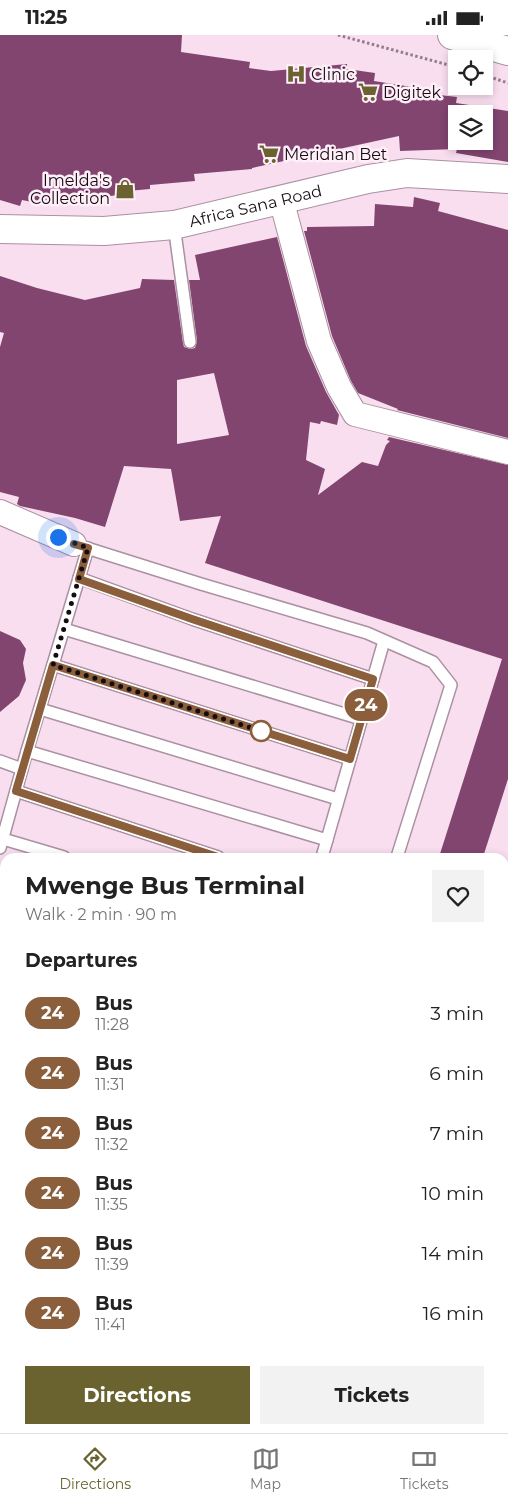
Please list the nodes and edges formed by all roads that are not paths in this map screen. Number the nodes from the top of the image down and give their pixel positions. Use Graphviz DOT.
graph roads {
  1 [pos="452,35"];
  2 [pos="508,51"];
  3 [pos="508,179"];
  4 [pos="281,199"];
  5 [pos="174,225"];
  6 [pos="0,229"];
  7 [pos="190,341"];
  8 [pos="508,451"];
  9 [pos="0,512"];
  10 [pos="81,546"];
  11 [pos="79,579"];
  12 [pos="64,629"];
  13 [pos="384,641"];
  14 [pos="53,665"];
  15 [pos="373,679"];
  16 [pos="40,709"];
  17 [pos="361,719"];
  18 [pos="27,751"];
  19 [pos="350,759"];
  20 [pos="0,761"];
  21 [pos="22,769"];
  22 [pos="16,791"];
  23 [pos="338,799"];
  24 [pos="326,840"];
  25 [pos="2,844"];
  26 [pos="45,853"];
  27 [pos="206,853"];
  28 [pos="323,853"];
  29 [pos="398,853"];
  1 -- 2 [label="main road"];
  3 -- 4 [label="main road, Africa Sana Road"];
  4 -- 5 [label="main road, Africa Sana Road"];
  4 -- 8 [label="street"];
  5 -- 6 [label="main road, Africa Sana Road"];
  5 -- 7 [label="lane"];
  9 -- 10 [label="street"];
  10 -- 11 [label="lane"];
  10 -- 13 [label="lane"];
  11 -- 12 [label="lane"];
  11 -- 15 [label="lane"];
  12 -- 14 [label="lane"];
  12 -- 17 [label="lane"];
  13 -- 15 [label="lane"];
  13 -- 29 [label="lane"];
  14 -- 16 [label="lane"];
  14 -- 19 [label="lane"];
  15 -- 17 [label="lane"];
  16 -- 18 [label="lane"];
  16 -- 23 [label="lane"];
  17 -- 19 [label="lane"];
  18 -- 21 [label="lane"];
  18 -- 24 [label="lane"];
  19 -- 23 [label="lane"];
  20 -- 21 [label="lane"];
  21 -- 22 [label="lane"];
  22 -- 25 [label="lane"];
  22 -- 27 [label="lane"];
  23 -- 24 [label="lane"];
  24 -- 28 [label="lane"];
  25 -- 26 [label="lane"];
}
